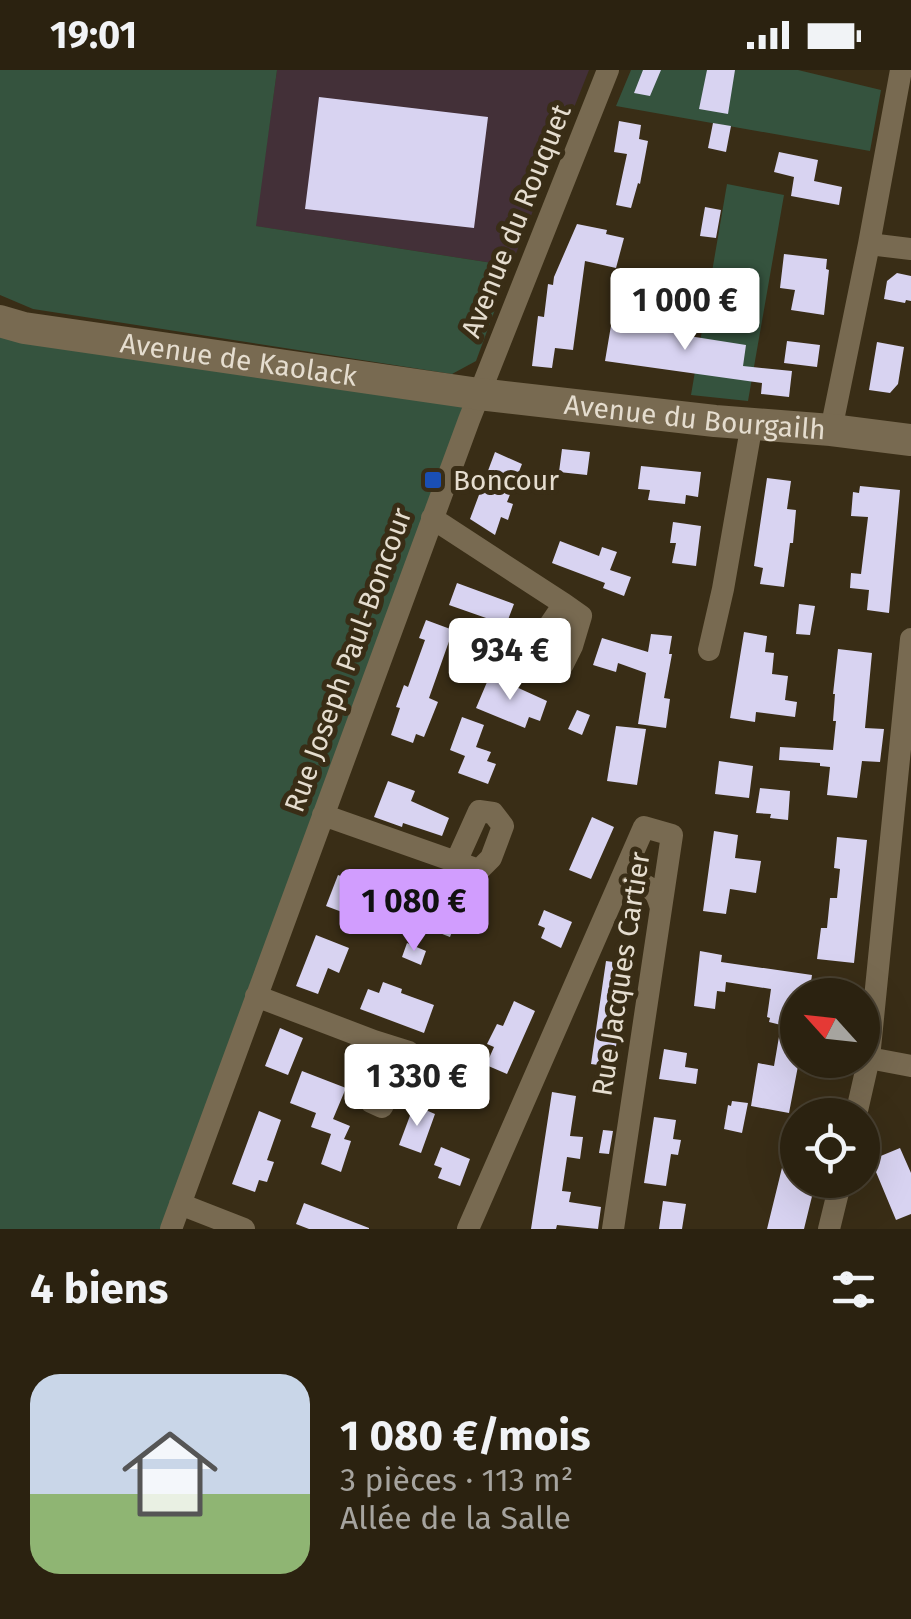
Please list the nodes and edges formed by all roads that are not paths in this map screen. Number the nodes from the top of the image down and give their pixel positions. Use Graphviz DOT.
graph roads {
  1 [pos="608,70"];
  2 [pos="901,70"];
  3 [pos="869,244"];
  4 [pos="911,249"];
  5 [pos="0,320"];
  6 [pos="479,394"];
  7 [pos="752,423"];
  8 [pos="831,430"];
  9 [pos="911,440"];
  10 [pos="432,518"];
  11 [pos="564,604"];
  12 [pos="911,639"];
  13 [pos="709,650"];
  14 [pos="323,815"];
  15 [pos="456,862"];
  16 [pos="616,892"];
  17 [pos="661,908"];
  18 [pos="877,978"];
  19 [pos="256,996"];
  20 [pos="374,1040"];
  21 [pos="880,1060"];
  22 [pos="911,1066"];
  23 [pos="837,1198"];
  24 [pos="180,1204"];
  25 [pos="171,1229"];
  26 [pos="244,1229"];
  27 [pos="468,1229"];
  28 [pos="613,1229"];
  29 [pos="830,1229"];
  1 -- 6 [label="street, Avenue du Rouquet"];
  2 -- 3 [label="street"];
  3 -- 4 [label="street"];
  3 -- 8 [label="street"];
  5 -- 6 [label="main road, Avenue de Kaolack"];
  6 -- 7 [label="main road, Avenue du Bourgailh"];
  6 -- 10 [label="street, Rue Joseph Paul-Boncour"];
  7 -- 8 [label="main road, Avenue du Bourgailh"];
  7 -- 13 [label="street"];
  8 -- 9 [label="main road, Avenue du Bourgailh"];
  10 -- 11 [label="street"];
  10 -- 14 [label="street, Rue Joseph Paul-Boncour"];
  12 -- 18 [label="street"];
  14 -- 15 [label="street"];
  14 -- 19 [label="street, Rue Joseph Paul-Boncour"];
  16 -- 17 [label="street"];
  16 -- 17 [label="street, Rue Jacques Cartier"];
  16 -- 27 [label="street, Rue Jacques Cartier"];
  17 -- 28 [label="street, Rue Jacques Cartier"];
  19 -- 20 [label="street"];
  19 -- 24 [label="street, Rue Joseph Paul-Boncour"];
  21 -- 22 [label="street"];
  23 -- 29 [label="street"];
  24 -- 25 [label="street, Rue Joseph Paul-Boncour"];
  24 -- 26 [label="street"];
}
